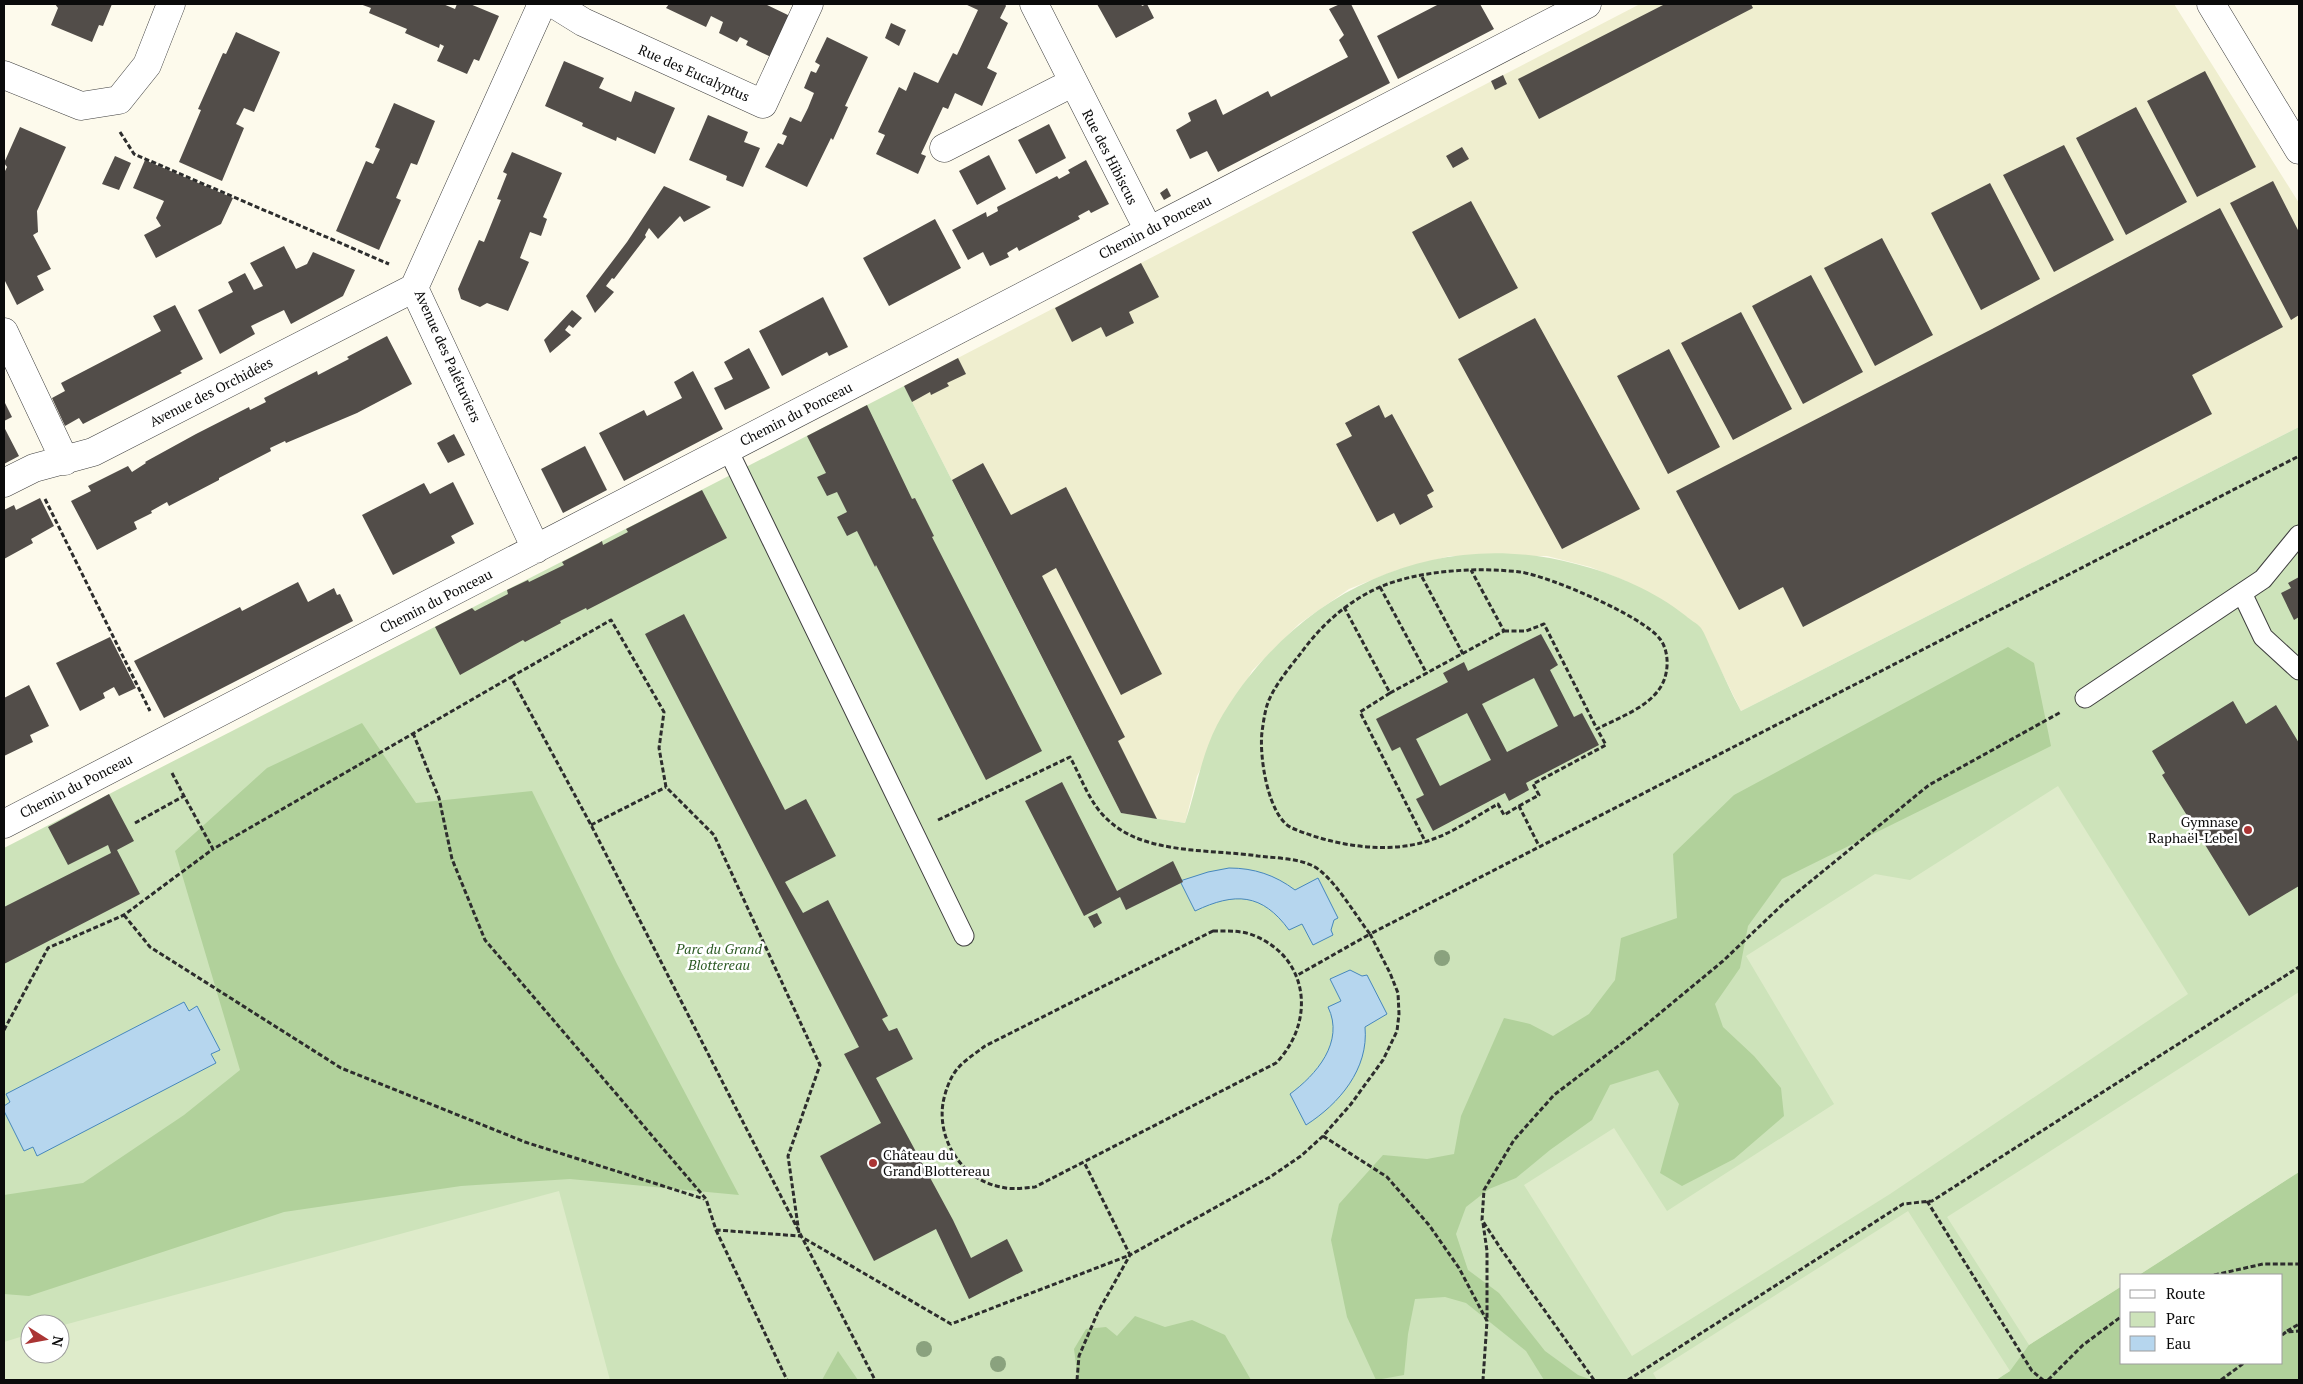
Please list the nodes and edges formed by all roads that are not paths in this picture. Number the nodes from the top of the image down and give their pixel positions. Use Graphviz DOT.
graph roads {
  1 [pos="171,4"];
  2 [pos="542,4"];
  3 [pos="554,4"];
  4 [pos="809,4"];
  5 [pos="1034,4"];
  6 [pos="1587,4"];
  7 [pos="2211,4"];
  8 [pos="6,82"];
  9 [pos="1072,82"];
  10 [pos="944,148"];
  11 [pos="2299,150"];
  12 [pos="1148,231"];
  13 [pos="414,288"];
  14 [pos="4,332"];
  15 [pos="728,450"];
  16 [pos="65,461"];
  17 [pos="4,483"];
  18 [pos="2299,535"];
  19 [pos="536,549"];
  20 [pos="2242,593"];
  21 [pos="2299,670"];
  22 [pos="2085,698"];
  23 [pos="4,824"];
  24 [pos="964,936"];
  1 -- 8 [label="street"];
  2 -- 13 [label="street, Avenue des Palétuviers"];
  3 -- 4 [label="street, Rue des Eucalyptus"];
  5 -- 9 [label="street, Rue des Hibiscus"];
  6 -- 12 [label="street, Chemin du Ponceau"];
  7 -- 11 [label="street"];
  9 -- 10 [label="street"];
  9 -- 12 [label="street, Rue des Hibiscus"];
  12 -- 15 [label="street, Chemin du Ponceau"];
  13 -- 16 [label="street, Avenue des Orchidées"];
  13 -- 19 [label="street, Avenue des Palétuviers"];
  14 -- 16 [label="street"];
  15 -- 19 [label="street, Chemin du Ponceau"];
  15 -- 24 [label="lane"];
  16 -- 17 [label="street, Avenue des Orchidées"];
  18 -- 20 [label="lane"];
  19 -- 23 [label="street, Chemin du Ponceau"];
  20 -- 21 [label="lane"];
  20 -- 22 [label="lane"];
}
